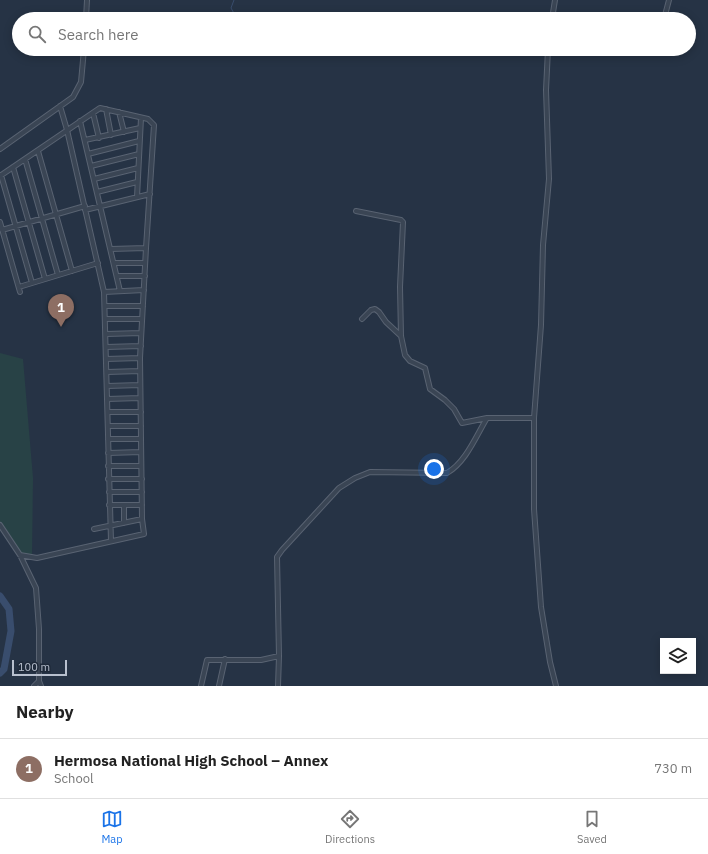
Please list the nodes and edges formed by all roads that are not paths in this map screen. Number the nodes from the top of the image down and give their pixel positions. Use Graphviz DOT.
graph roads {
  1 [pos="87,0"];
  2 [pos="555,0"];
  3 [pos="669,0"];
  4 [pos="86,12"];
  5 [pos="553,12"];
  6 [pos="666,12"];
  7 [pos="83,56"];
  8 [pos="548,56"];
  9 [pos="60,106"];
  10 [pos="106,109"];
  11 [pos="119,112"];
  12 [pos="93,113"];
  13 [pos="141,118"];
  14 [pos="80,121"];
  15 [pos="140,128"];
  16 [pos="67,130"];
  17 [pos="124,132"];
  18 [pos="111,135"];
  19 [pos="99,138"];
  20 [pos="85,140"];
  21 [pos="139,141"];
  22 [pos="0,149"];
  23 [pos="38,151"];
  24 [pos="88,154"];
  25 [pos="138,154"];
  26 [pos="25,159"];
  27 [pos="91,166"];
  28 [pos="13,167"];
  29 [pos="138,168"];
  30 [pos="1,176"];
  31 [pos="94,179"];
  32 [pos="137,182"];
  33 [pos="97,192"];
  34 [pos="150,194"];
  35 [pos="137,197"];
  36 [pos="100,206"];
  37 [pos="85,208"];
  38 [pos="356,211"];
  39 [pos="56,215"];
  40 [pos="41,218"];
  41 [pos="0,222"];
  42 [pos="28,222"];
  43 [pos="16,226"];
  44 [pos="2,230"];
  45 [pos="146,248"];
  46 [pos="111,249"];
  47 [pos="98,263"];
  48 [pos="114,263"];
  49 [pos="145,263"];
  50 [pos="72,271"];
  51 [pos="58,275"];
  52 [pos="118,276"];
  53 [pos="145,276"];
  54 [pos="45,279"];
  55 [pos="32,283"];
  56 [pos="19,287"];
  57 [pos="144,290"];
  58 [pos="120,291"];
  59 [pos="20,292"];
  60 [pos="104,292"];
  61 [pos="106,306"];
  62 [pos="143,306"];
  63 [pos="142,319"];
  64 [pos="362,319"];
  65 [pos="106,320"];
  66 [pos="141,333"];
  67 [pos="106,334"];
  68 [pos="401,336"];
  69 [pos="141,346"];
  70 [pos="106,347"];
  71 [pos="140,358"];
  72 [pos="106,359"];
  73 [pos="140,371"];
  74 [pos="106,372"];
  75 [pos="140,385"];
  76 [pos="107,386"];
  77 [pos="140,398"];
  78 [pos="108,399"];
  79 [pos="108,412"];
  80 [pos="141,412"];
  81 [pos="487,418"];
  82 [pos="534,418"];
  83 [pos="108,426"];
  84 [pos="141,426"];
  85 [pos="108,439"];
  86 [pos="141,439"];
  87 [pos="141,452"];
  88 [pos="108,453"];
  89 [pos="108,466"];
  90 [pos="142,466"];
  91 [pos="108,479"];
  92 [pos="142,479"];
  93 [pos="109,492"];
  94 [pos="142,492"];
  95 [pos="109,505"];
  96 [pos="124,505"];
  97 [pos="142,505"];
  98 [pos="142,519"];
  99 [pos="124,522"];
  100 [pos="0,525"];
  101 [pos="109,526"];
  102 [pos="94,528"];
  103 [pos="111,541"];
  104 [pos="20,555"];
  105 [pos="279,656"];
  106 [pos="225,659"];
  107 [pos="40,684"];
  108 [pos="34,686"];
  109 [pos="201,686"];
  110 [pos="219,686"];
  111 [pos="278,686"];
  112 [pos="556,686"];
  1 -- 4 [label="street"];
  2 -- 5 [label="street"];
  3 -- 6 [label="street"];
  7 -- 9 [label="street"];
  8 -- 82 [label="street"];
  9 -- 16 [label="street"];
  9 -- 22 [label="street"];
  10 -- 11 [label="street"];
  10 -- 12 [label="street"];
  10 -- 18 [label="street"];
  11 -- 13 [label="street"];
  11 -- 17 [label="street"];
  12 -- 14 [label="street"];
  12 -- 19 [label="street"];
  13 -- 15 [label="street"];
  13 -- 34 [label="street"];
  14 -- 16 [label="street"];
  14 -- 20 [label="street"];
  15 -- 17 [label="street"];
  15 -- 21 [label="street"];
  16 -- 23 [label="street"];
  16 -- 37 [label="street"];
  17 -- 18 [label="street"];
  18 -- 19 [label="street"];
  19 -- 20 [label="street"];
  20 -- 24 [label="street"];
  21 -- 24 [label="street"];
  21 -- 25 [label="street"];
  23 -- 26 [label="street"];
  23 -- 39 [label="street"];
  24 -- 27 [label="street"];
  25 -- 27 [label="street"];
  25 -- 29 [label="street"];
  26 -- 28 [label="street"];
  26 -- 40 [label="street"];
  27 -- 31 [label="street"];
  28 -- 30 [label="street"];
  28 -- 42 [label="street"];
  29 -- 31 [label="street"];
  29 -- 32 [label="street"];
  30 -- 43 [label="street"];
  31 -- 33 [label="street"];
  32 -- 33 [label="street"];
  32 -- 35 [label="street"];
  33 -- 36 [label="street"];
  34 -- 35 [label="street"];
  34 -- 45 [label="street"];
  35 -- 36 [label="street"];
  36 -- 37 [label="street"];
  36 -- 46 [label="street"];
  37 -- 39 [label="street"];
  37 -- 47 [label="street"];
  38 -- 68 [label="street"];
  39 -- 40 [label="street"];
  39 -- 50 [label="street"];
  40 -- 42 [label="street"];
  40 -- 51 [label="street"];
  41 -- 44 [label="street"];
  42 -- 43 [label="street"];
  42 -- 54 [label="street"];
  43 -- 44 [label="street"];
  43 -- 55 [label="street"];
  44 -- 56 [label="street"];
  45 -- 46 [label="street"];
  45 -- 49 [label="street"];
  46 -- 48 [label="street"];
  47 -- 50 [label="street"];
  47 -- 60 [label="street"];
  48 -- 49 [label="street"];
  48 -- 52 [label="street"];
  49 -- 53 [label="street"];
  50 -- 51 [label="street"];
  51 -- 54 [label="street"];
  52 -- 53 [label="street"];
  52 -- 58 [label="street"];
  53 -- 57 [label="street"];
  54 -- 55 [label="street"];
  55 -- 56 [label="street"];
  56 -- 59 [label="street"];
  57 -- 58 [label="street"];
  57 -- 62 [label="street"];
  58 -- 60 [label="street"];
  60 -- 61 [label="street"];
  61 -- 62 [label="street"];
  61 -- 65 [label="street"];
  62 -- 63 [label="street"];
  63 -- 65 [label="street"];
  63 -- 66 [label="street"];
  64 -- 68 [label="street"];
  65 -- 67 [label="street"];
  66 -- 67 [label="street"];
  66 -- 69 [label="street"];
  67 -- 70 [label="street"];
  68 -- 81 [label="street"];
  69 -- 70 [label="street"];
  69 -- 71 [label="street"];
  70 -- 72 [label="street"];
  71 -- 72 [label="street"];
  71 -- 73 [label="street"];
  72 -- 74 [label="street"];
  73 -- 74 [label="street"];
  73 -- 75 [label="street"];
  74 -- 76 [label="street"];
  75 -- 76 [label="street"];
  75 -- 77 [label="street"];
  76 -- 78 [label="street"];
  77 -- 78 [label="street"];
  77 -- 80 [label="street"];
  78 -- 79 [label="street"];
  79 -- 80 [label="street"];
  79 -- 83 [label="street"];
  80 -- 84 [label="street"];
  81 -- 82 [label="street"];
  81 -- 105 [label="street"];
  82 -- 112 [label="street"];
  83 -- 84 [label="street"];
  83 -- 85 [label="street"];
  84 -- 86 [label="street"];
  85 -- 86 [label="street"];
  85 -- 88 [label="street"];
  86 -- 87 [label="street"];
  87 -- 88 [label="street"];
  87 -- 90 [label="street"];
  88 -- 89 [label="street"];
  89 -- 90 [label="street"];
  89 -- 91 [label="street"];
  90 -- 92 [label="street"];
  91 -- 92 [label="street"];
  91 -- 93 [label="street"];
  92 -- 94 [label="street"];
  93 -- 94 [label="street"];
  93 -- 95 [label="street"];
  94 -- 97 [label="street"];
  95 -- 96 [label="street"];
  95 -- 101 [label="street"];
  96 -- 97 [label="street"];
  96 -- 99 [label="street"];
  97 -- 98 [label="street"];
  98 -- 99 [label="street"];
  98 -- 103 [label="street"];
  99 -- 101 [label="street"];
  100 -- 104 [label="street"];
  101 -- 102 [label="street"];
  101 -- 103 [label="street"];
  103 -- 104 [label="street"];
  104 -- 107 [label="street"];
  105 -- 106 [label="street"];
  105 -- 111 [label="street"];
  106 -- 109 [label="street"];
  106 -- 110 [label="street"];
  107 -- 108 [label="street"];
}
